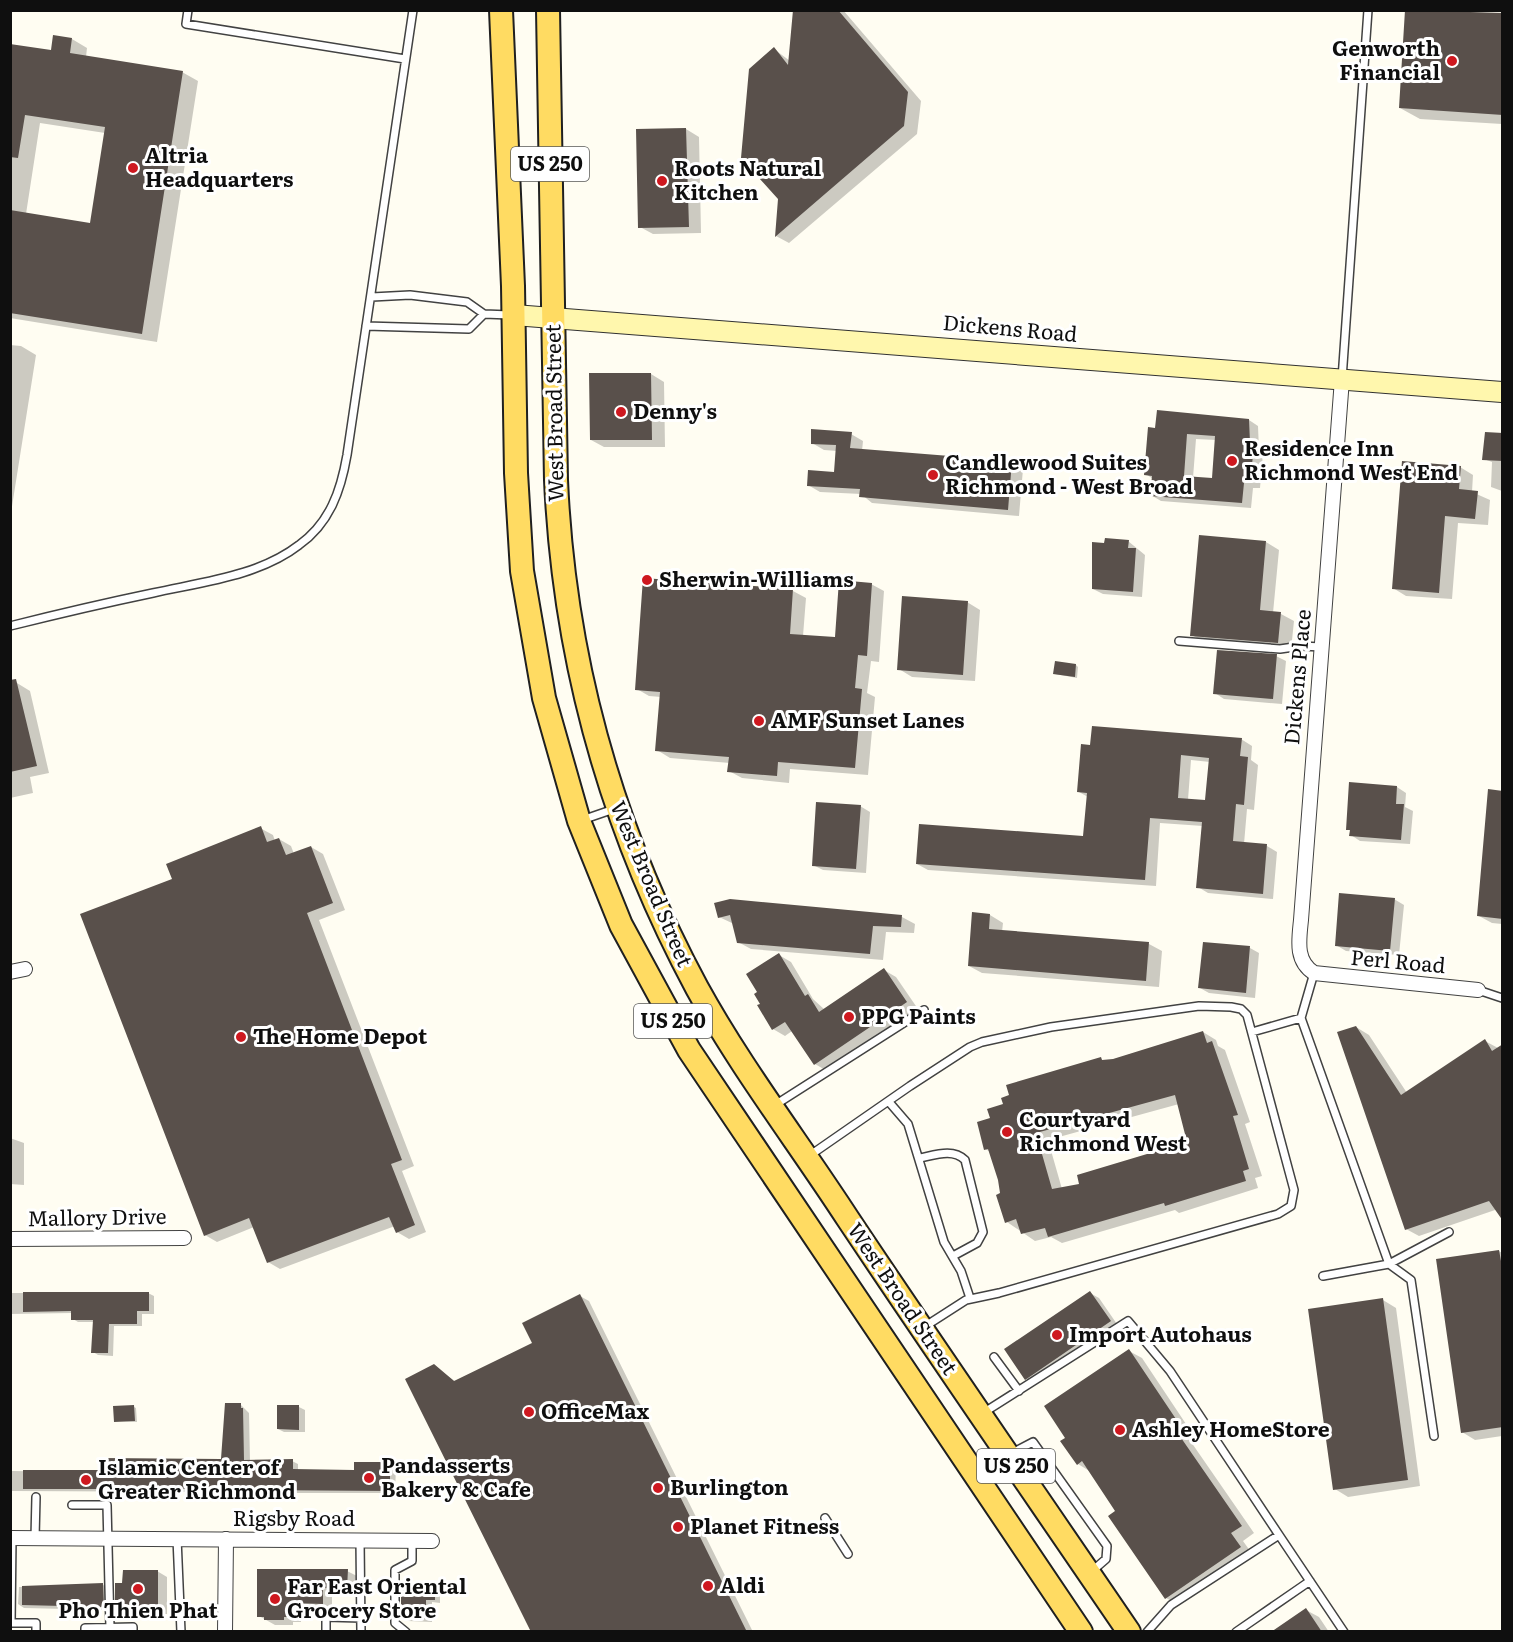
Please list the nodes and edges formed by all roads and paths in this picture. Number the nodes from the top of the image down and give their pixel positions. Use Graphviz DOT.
graph roads {
  1 [pos="188,10"];
  2 [pos="413,10"];
  3 [pos="501,10"];
  4 [pos="548,10"];
  5 [pos="1368,10"];
  6 [pos="405,58"];
  7 [pos="372,297"];
  8 [pos="484,314"];
  9 [pos="514,315"];
  10 [pos="553,318"];
  11 [pos="366,326"];
  12 [pos="1342,380"];
  13 [pos="1503,392"];
  14 [pos="10,626"];
  15 [pos="1179,640"];
  16 [pos="1322,647"];
  17 [pos="617,808"];
  18 [pos="579,821"];
  19 [pos="25,969"];
  20 [pos="10,972"];
  21 [pos="1314,973"];
  22 [pos="1478,990"];
  23 [pos="1503,998"];
  24 [pos="924,1010"];
  25 [pos="1301,1018"];
  26 [pos="1252,1032"];
  27 [pos="889,1102"];
  28 [pos="772,1107"];
  29 [pos="807,1158"];
  30 [pos="920,1158"];
  31 [pos="775,1180"];
  32 [pos="1449,1232"];
  33 [pos="184,1238"];
  34 [pos="10,1239"];
  35 [pos="953,1256"];
  36 [pos="1389,1264"];
  37 [pos="1323,1276"];
  38 [pos="970,1298"];
  39 [pos="922,1328"];
  40 [pos="994,1357"];
  41 [pos="1019,1390"];
  42 [pos="981,1415"];
  43 [pos="1434,1436"];
  44 [pos="1008,1455"];
  45 [pos="36,1497"];
  46 [pos="72,1505"];
  47 [pos="825,1518"];
  48 [pos="1279,1535"];
  49 [pos="11,1538"];
  50 [pos="35,1538"];
  51 [pos="108,1538"];
  52 [pos="177,1539"];
  53 [pos="226,1539"];
  54 [pos="360,1540"];
  55 [pos="412,1541"];
  56 [pos="432,1541"];
  57 [pos="848,1554"];
  58 [pos="1089,1574"];
  59 [pos="1310,1581"];
  60 [pos="361,1618"];
  61 [pos="11,1623"];
  62 [pos="110,1628"];
  63 [pos="36,1632"];
  64 [pos="85,1632"];
  65 [pos="133,1632"];
  66 [pos="181,1632"];
  67 [pos="225,1632"];
  68 [pos="326,1632"];
  69 [pos="361,1632"];
  70 [pos="406,1632"];
  71 [pos="1081,1632"];
  72 [pos="1129,1632"];
  73 [pos="1147,1632"];
  74 [pos="1236,1632"];
  75 [pos="1344,1632"];
  1 -- 6 [label="lane"];
  2 -- 6 [label="lane"];
  3 -- 9 [label="main road, West Broad Street / US 250"];
  4 -- 10 [label="main road, West Broad Street / US 250"];
  5 -- 12 [label="lane"];
  6 -- 7 [label="lane"];
  7 -- 8 [label="lane"];
  7 -- 11 [label="lane"];
  8 -- 9 [label="lane"];
  8 -- 11 [label="lane"];
  9 -- 10 [label="main road, Dickens Road"];
  9 -- 18 [label="main road, West Broad Street / US 250"];
  10 -- 12 [label="main road, Dickens Road"];
  10 -- 17 [label="main road, West Broad Street / US 250"];
  11 -- 14 [label="lane"];
  12 -- 13 [label="main road, Dickens Road"];
  12 -- 16 [label="street, Dickens Place"];
  15 -- 16 [label="lane"];
  16 -- 21 [label="street, Dickens Place"];
  17 -- 18 [label="lane"];
  17 -- 28 [label="main road, West Broad Street / US 250"];
  18 -- 31 [label="main road, West Broad Street / US 250"];
  19 -- 20 [label="street"];
  21 -- 22 [label="street, Perl Road"];
  21 -- 25 [label="lane"];
  22 -- 23 [label="lane"];
  24 -- 28 [label="lane"];
  25 -- 26 [label="lane"];
  25 -- 36 [label="lane"];
  26 -- 27 [label="lane"];
  26 -- 38 [label="lane"];
  27 -- 29 [label="lane"];
  27 -- 30 [label="lane"];
  28 -- 29 [label="main road, West Broad Street / US 250"];
  29 -- 31 [label="main road"];
  29 -- 39 [label="main road, West Broad Street / US 250"];
  30 -- 35 [label="lane"];
  30 -- 35 [label="lane"];
  31 -- 71 [label="main road, West Broad Street / US 250"];
  32 -- 36 [label="lane"];
  33 -- 34 [label="street, Mallory Drive"];
  35 -- 38 [label="lane"];
  36 -- 37 [label="lane"];
  36 -- 43 [label="lane"];
  38 -- 39 [label="lane"];
  39 -- 42 [label="main road, West Broad Street / US 250"];
  40 -- 41 [label="lane"];
  41 -- 42 [label="lane"];
  41 -- 48 [label="lane"];
  42 -- 44 [label="main road, West Broad Street / US 250"];
  44 -- 58 [label="main road, West Broad Street / US 250"];
  44 -- 58 [label="lane"];
  45 -- 50 [label="lane"];
  46 -- 51 [label="lane"];
  47 -- 57 [label="lane"];
  48 -- 59 [label="lane"];
  48 -- 73 [label="lane"];
  49 -- 50 [label="street, Rigsby Road"];
  49 -- 61 [label="lane"];
  50 -- 51 [label="street, Rigsby Road"];
  51 -- 52 [label="street, Rigsby Road"];
  51 -- 62 [label="lane"];
  52 -- 53 [label="street, Rigsby Road"];
  52 -- 66 [label="lane"];
  53 -- 54 [label="street, Rigsby Road"];
  53 -- 67 [label="street"];
  54 -- 55 [label="street, Rigsby Road"];
  54 -- 60 [label="lane"];
  55 -- 56 [label="street, Rigsby Road"];
  55 -- 70 [label="lane"];
  58 -- 72 [label="main road, West Broad Street / US 250"];
  59 -- 74 [label="lane"];
  59 -- 75 [label="lane"];
  60 -- 68 [label="lane"];
  60 -- 69 [label="lane"];
  61 -- 63 [label="lane"];
  62 -- 64 [label="lane"];
  62 -- 65 [label="lane"];
}
